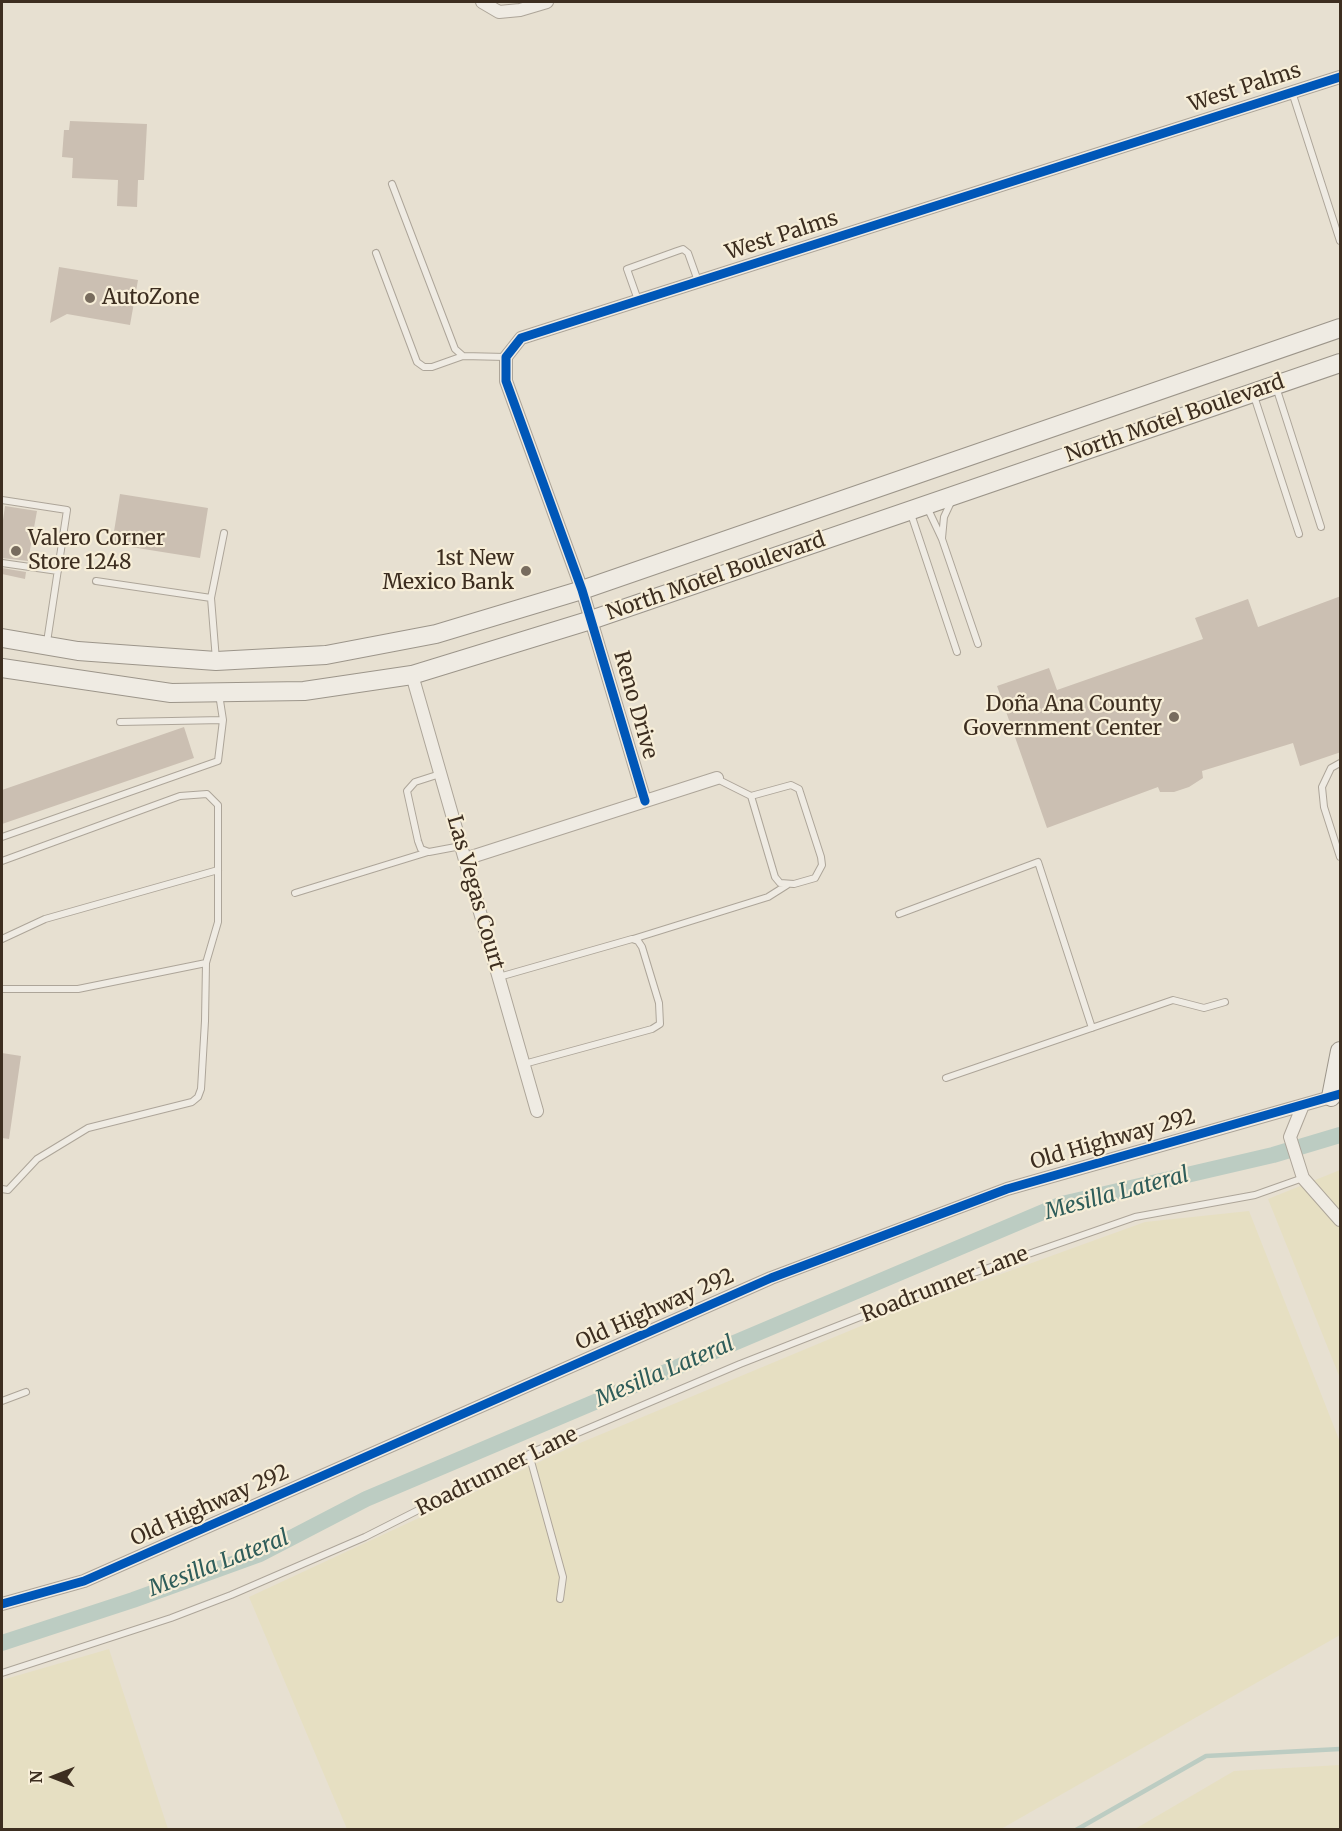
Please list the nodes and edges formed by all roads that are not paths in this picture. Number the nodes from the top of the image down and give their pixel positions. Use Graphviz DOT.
graph roads {
  1 [pos="482,2"];
  2 [pos="547,2"];
  3 [pos="1341,76"];
  4 [pos="1292,92"];
  5 [pos="392,184"];
  6 [pos="1341,241"];
  7 [pos="376,253"];
  8 [pos="698,281"];
  9 [pos="638,300"];
  10 [pos="1341,328"];
  11 [pos="1266,354"];
  12 [pos="463,356"];
  13 [pos="506,357"];
  14 [pos="1243,362"];
  15 [pos="1341,363"];
  16 [pos="1275,385"];
  17 [pos="1253,393"];
  18 [pos="909,477"];
  19 [pos="958,494"];
  20 [pos="2,500"];
  21 [pos="918,508"];
  22 [pos="1321,526"];
  23 [pos="224,533"];
  24 [pos="1299,534"];
  25 [pos="942,539"];
  26 [pos="2,563"];
  27 [pos="58,571"];
  28 [pos="96,581"];
  29 [pos="582,590"];
  30 [pos="211,598"];
  31 [pos="591,620"];
  32 [pos="2,638"];
  33 [pos="978,644"];
  34 [pos="47,646"];
  35 [pos="957,652"];
  36 [pos="216,661"];
  37 [pos="2,668"];
  38 [pos="412,675"];
  39 [pos="219,693"];
  40 [pos="223,720"];
  41 [pos="120,722"];
  42 [pos="1341,763"];
  43 [pos="441,774"];
  44 [pos="717,778"];
  45 [pos="751,795"];
  46 [pos="645,801"];
  47 [pos="2,837"];
  48 [pos="462,846"];
  49 [pos="429,852"];
  50 [pos="1341,857"];
  51 [pos="465,859"];
  52 [pos="2,861"];
  53 [pos="218,870"];
  54 [pos="787,885"];
  55 [pos="294,893"];
  56 [pos="899,914"];
  57 [pos="2,939"];
  58 [pos="632,939"];
  59 [pos="206,963"];
  60 [pos="499,977"];
  61 [pos="2,988"];
  62 [pos="1225,1002"];
  63 [pos="1092,1028"];
  64 [pos="1341,1052"];
  65 [pos="524,1064"];
  66 [pos="946,1078"];
  67 [pos="1336,1096"];
  68 [pos="1303,1105"];
  69 [pos="537,1111"];
  70 [pos="1301,1173"];
  71 [pos="2,1189"];
  72 [pos="1341,1220"];
  73 [pos="26,1392"];
  74 [pos="2,1401"];
  75 [pos="529,1454"];
  76 [pos="560,1599"];
  77 [pos="2,1604"];
  78 [pos="2,1673"];
  1 -- 2 [label="street"];
  3 -- 4 [label="street, West Palms"];
  4 -- 6 [label="lane"];
  4 -- 8 [label="street, West Palms"];
  5 -- 12 [label="lane"];
  7 -- 12 [label="lane"];
  8 -- 9 [label="street, West Palms"];
  8 -- 9 [label="lane"];
  9 -- 13 [label="street, West Palms"];
  10 -- 11 [label="main road, North Motel Boulevard"];
  11 -- 14 [label="main road, North Motel Boulevard"];
  11 -- 16 [label="main road"];
  12 -- 13 [label="lane"];
  13 -- 29 [label="street"];
  14 -- 17 [label="main road"];
  14 -- 18 [label="main road, North Motel Boulevard"];
  15 -- 16 [label="main road, North Motel Boulevard"];
  16 -- 17 [label="main road, North Motel Boulevard"];
  16 -- 22 [label="lane"];
  17 -- 19 [label="main road, North Motel Boulevard"];
  17 -- 24 [label="lane"];
  18 -- 21 [label="main road"];
  18 -- 29 [label="main road, North Motel Boulevard"];
  19 -- 21 [label="main road, North Motel Boulevard"];
  19 -- 25 [label="lane"];
  20 -- 27 [label="lane"];
  21 -- 25 [label="lane"];
  21 -- 31 [label="main road, North Motel Boulevard"];
  21 -- 35 [label="lane"];
  23 -- 30 [label="lane"];
  25 -- 33 [label="lane"];
  26 -- 27 [label="lane"];
  27 -- 34 [label="lane"];
  28 -- 30 [label="lane"];
  29 -- 31 [label="street"];
  29 -- 36 [label="main road, North Motel Boulevard"];
  30 -- 36 [label="lane"];
  31 -- 38 [label="main road, North Motel Boulevard"];
  31 -- 46 [label="street, Reno Drive"];
  32 -- 34 [label="main road, North Motel Boulevard"];
  34 -- 36 [label="main road, North Motel Boulevard"];
  36 -- 39 [label="main road"];
  37 -- 39 [label="main road, North Motel Boulevard"];
  38 -- 39 [label="main road, North Motel Boulevard"];
  38 -- 43 [label="street, Las Vegas Court"];
  39 -- 40 [label="lane"];
  40 -- 41 [label="lane"];
  40 -- 47 [label="lane"];
  42 -- 50 [label="lane"];
  43 -- 48 [label="street, Las Vegas Court"];
  43 -- 49 [label="lane"];
  44 -- 45 [label="lane"];
  44 -- 46 [label="street"];
  45 -- 54 [label="lane"];
  45 -- 54 [label="lane"];
  46 -- 51 [label="street"];
  48 -- 49 [label="lane"];
  48 -- 51 [label="street, Las Vegas Court"];
  49 -- 55 [label="lane"];
  51 -- 60 [label="street, Las Vegas Court"];
  52 -- 53 [label="lane"];
  53 -- 57 [label="lane"];
  53 -- 59 [label="lane"];
  54 -- 58 [label="lane"];
  56 -- 63 [label="lane"];
  58 -- 60 [label="lane"];
  58 -- 65 [label="lane"];
  59 -- 61 [label="lane"];
  59 -- 71 [label="lane"];
  60 -- 65 [label="street, Las Vegas Court"];
  62 -- 63 [label="lane"];
  63 -- 66 [label="lane"];
  64 -- 67 [label="main road"];
  65 -- 69 [label="street, Las Vegas Court"];
  67 -- 68 [label="street, Old Highway 292"];
  68 -- 70 [label="street"];
  68 -- 77 [label="street, Old Highway 292"];
  70 -- 72 [label="street"];
  70 -- 75 [label="lane, Roadrunner Lane"];
  73 -- 74 [label="lane"];
  75 -- 76 [label="lane"];
  75 -- 78 [label="lane, Roadrunner Lane"];
}
